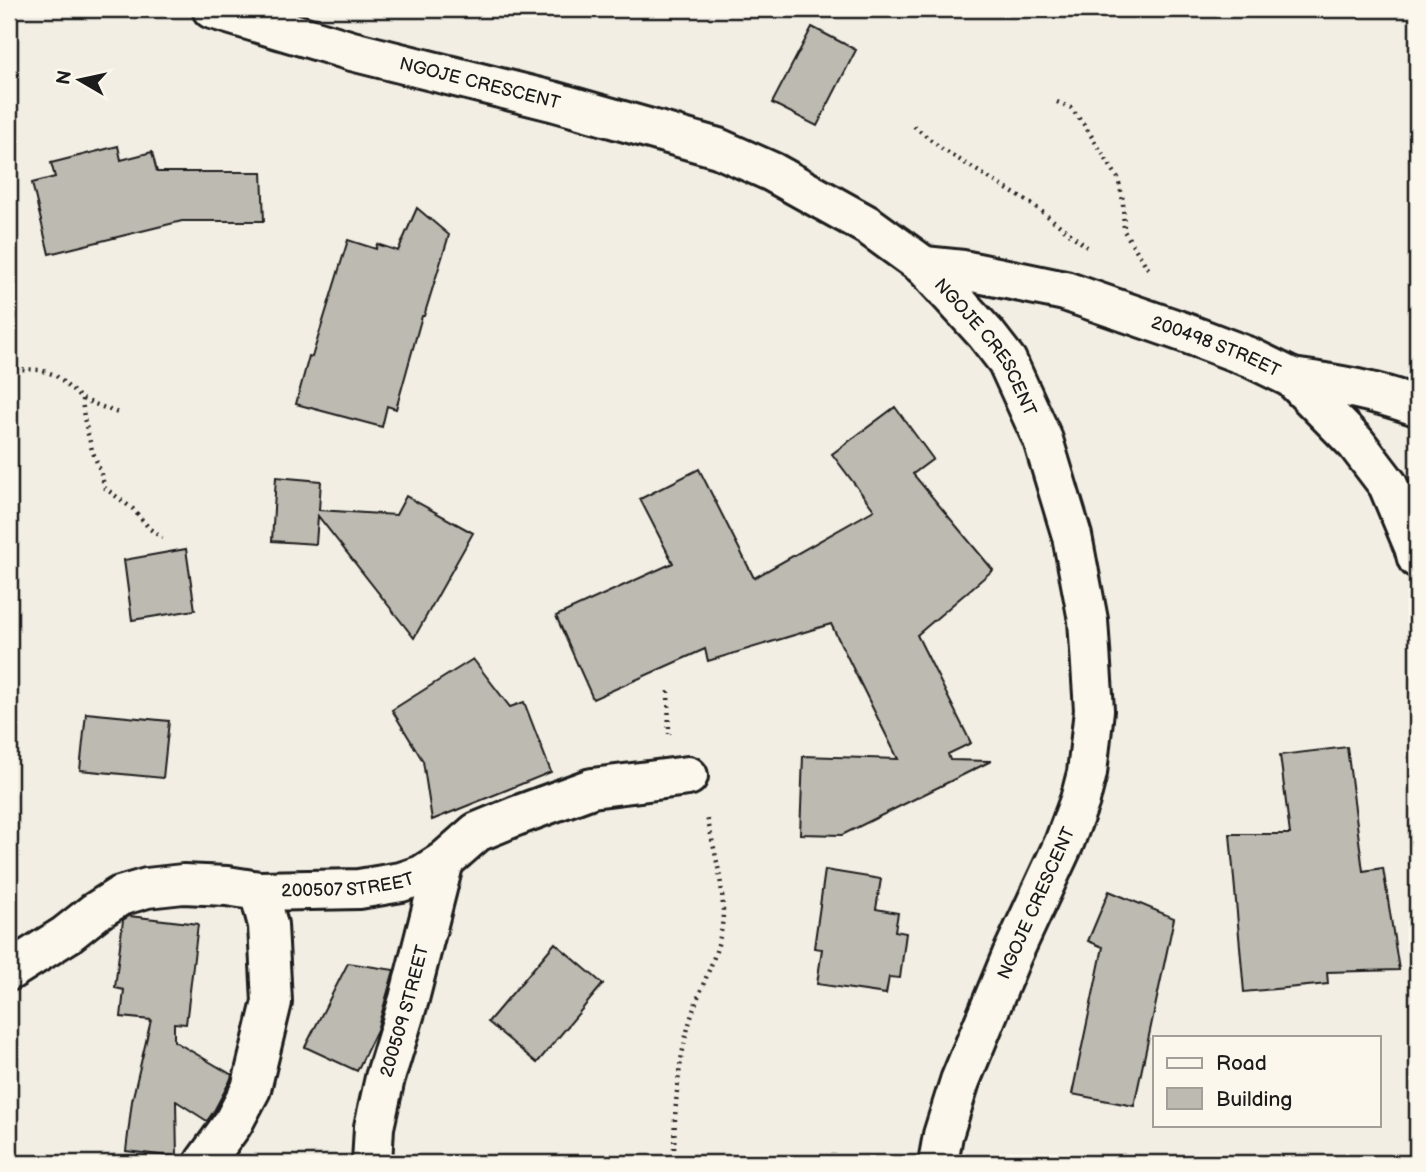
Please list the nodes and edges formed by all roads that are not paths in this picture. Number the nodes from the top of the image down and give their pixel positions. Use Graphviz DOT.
graph roads {
  1 [pos="212,9"];
  2 [pos="924,266"];
  3 [pos="1292,378"];
  4 [pos="1417,406"];
  5 [pos="1417,558"];
  6 [pos="688,776"];
  7 [pos="444,861"];
  8 [pos="259,891"];
  9 [pos="9,971"];
  10 [pos="204,1163"];
  11 [pos="372,1163"];
  12 [pos="938,1163"];
  1 -- 2 [label="street, NGOJE CRESCENT"];
  2 -- 3 [label="street, 200498 STREET"];
  2 -- 12 [label="street, NGOJE CRESCENT"];
  3 -- 4 [label="street"];
  3 -- 5 [label="street, 200498 STREET"];
  6 -- 7 [label="street, 200507 STREET"];
  7 -- 8 [label="street, 200507 STREET"];
  7 -- 11 [label="street, 200509 STREET"];
  8 -- 9 [label="street, 200507 STREET"];
  8 -- 10 [label="street"];
}
